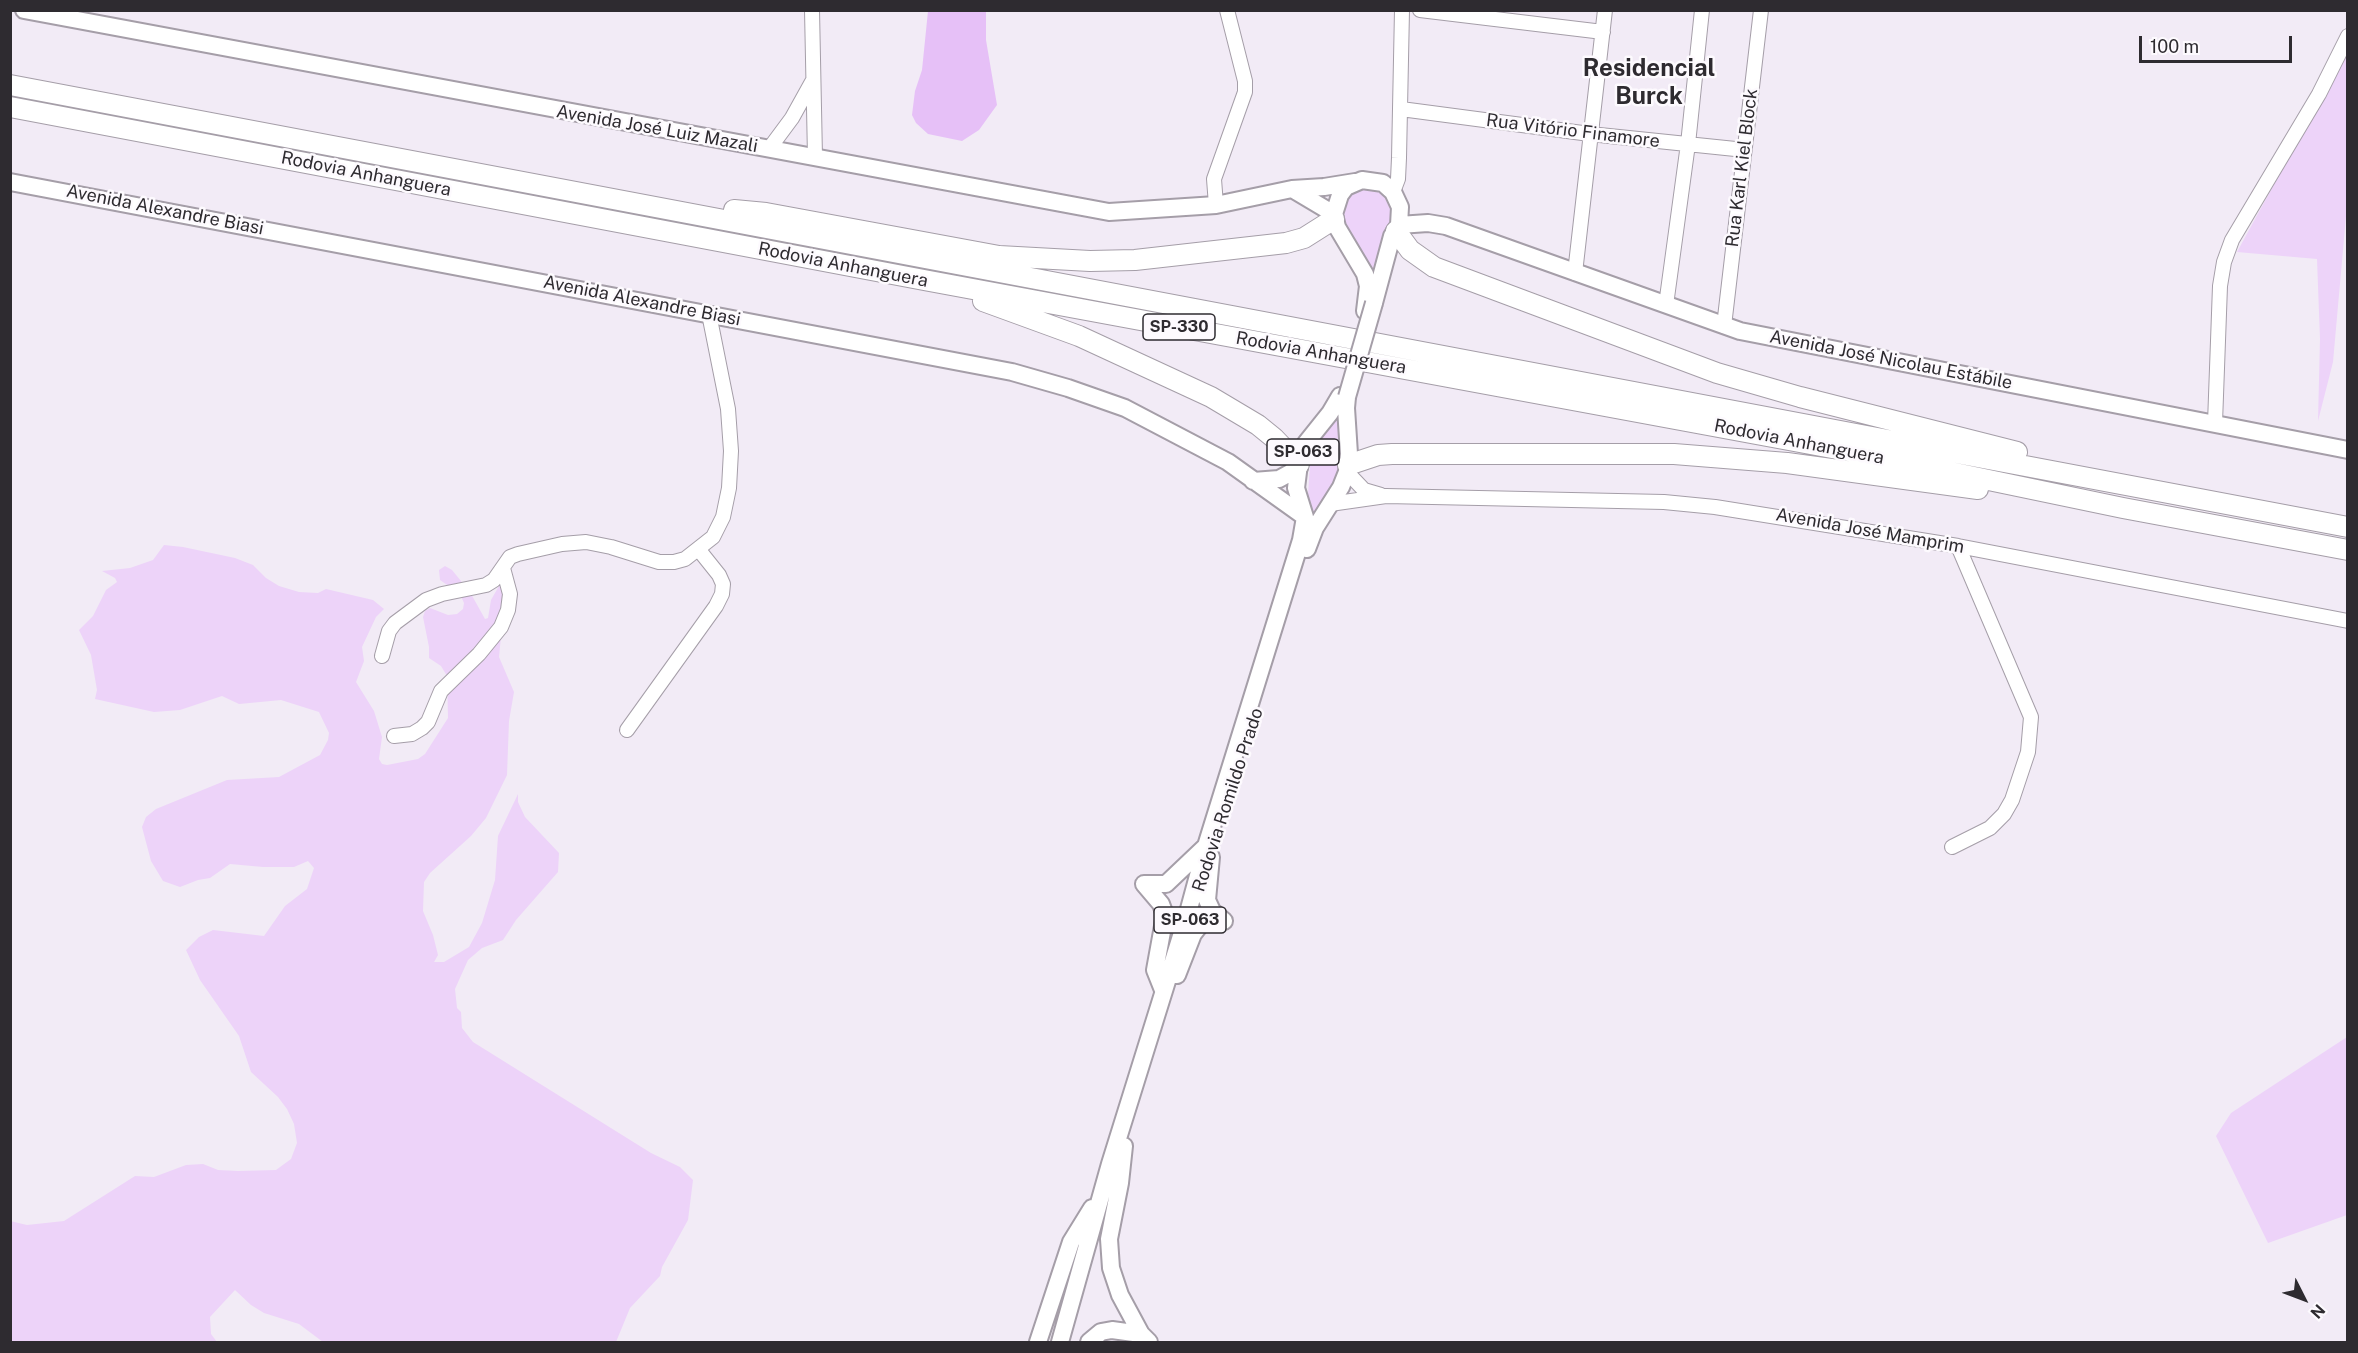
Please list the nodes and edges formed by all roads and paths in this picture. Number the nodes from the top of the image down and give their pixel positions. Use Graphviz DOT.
graph roads {
  1 [pos="24,10"];
  2 [pos="812,10"];
  3 [pos="1227,10"];
  4 [pos="1402,10"];
  5 [pos="1420,10"];
  6 [pos="1605,10"];
  7 [pos="1702,10"];
  8 [pos="1761,10"];
  9 [pos="1603,33"];
  10 [pos="2348,36"];
  11 [pos="813,80"];
  12 [pos="10,85"];
  13 [pos="10,107"];
  14 [pos="1401,109"];
  15 [pos="1590,134"];
  16 [pos="1688,144"];
  17 [pos="769,149"];
  18 [pos="1744,150"];
  19 [pos="814,157"];
  20 [pos="10,182"];
  21 [pos="1355,182"];
  22 [pos="1292,189"];
  23 [pos="1395,195"];
  24 [pos="630,202"];
  25 [pos="1216,205"];
  26 [pos="1334,217"];
  27 [pos="1446,226"];
  28 [pos="1395,230"];
  29 [pos="1575,273"];
  30 [pos="924,280"];
  31 [pos="1666,305"];
  32 [pos="1369,307"];
  33 [pos="710,314"];
  34 [pos="1724,326"];
  35 [pos="1344,396"];
  36 [pos="2216,423"];
  37 [pos="2348,450"];
  38 [pos="1299,466"];
  39 [pos="1348,468"];
  40 [pos="1253,481"];
  41 [pos="2132,486"];
  42 [pos="1386,496"];
  43 [pos="1330,504"];
  44 [pos="2123,508"];
  45 [pos="1305,517"];
  46 [pos="2348,519"];
  47 [pos="2306,520"];
  48 [pos="2348,527"];
  49 [pos="1958,546"];
  50 [pos="699,550"];
  51 [pos="2348,550"];
  52 [pos="503,568"];
  53 [pos="2348,621"];
  54 [pos="382,656"];
  55 [pos="627,730"];
  56 [pos="394,736"];
  57 [pos="1209,848"];
  58 [pos="1952,848"];
  59 [pos="1166,990"];
  60 [pos="1124,1146"];
  61 [pos="1102,1192"];
  62 [pos="1145,1338"];
  63 [pos="1038,1342"];
  64 [pos="1060,1342"];
  65 [pos="1067,1342"];
  66 [pos="1089,1342"];
  1 -- 17 [label="main road, Avenida José Luiz Mazali"];
  2 -- 11 [label="street"];
  3 -- 25 [label="street"];
  4 -- 14 [label="street"];
  5 -- 9 [label="street"];
  6 -- 9 [label="street"];
  7 -- 16 [label="street"];
  8 -- 18 [label="street, Rua Karl Kiel Block"];
  9 -- 15 [label="street"];
  10 -- 36 [label="street"];
  11 -- 17 [label="street"];
  11 -- 19 [label="street"];
  12 -- 24 [label="highway, Rodovia Anhanguera / SP-330"];
  13 -- 30 [label="highway, Rodovia Anhanguera / SP-330"];
  14 -- 15 [label="street, Rua Vitório Finamore"];
  14 -- 23 [label="street"];
  15 -- 16 [label="street, Rua Vitório Finamore"];
  15 -- 29 [label="street"];
  16 -- 18 [label="street, Rua Vitório Finamore"];
  16 -- 31 [label="street"];
  17 -- 19 [label="main road, Avenida José Luiz Mazali"];
  18 -- 34 [label="street, Rua Karl Kiel Block"];
  19 -- 25 [label="main road, Avenida José Luiz Mazali"];
  20 -- 33 [label="main road, Avenida Alexandre Biasi"];
  21 -- 22 [label="main road, Avenida José Luiz Mazali"];
  21 -- 23 [label="main road, Avenida José Luiz Mazali"];
  21 -- 26 [label="main road"];
  22 -- 25 [label="main road, Avenida José Luiz Mazali"];
  22 -- 26 [label="main road"];
  23 -- 27 [label="main road, Avenida José Nicolau Estábile"];
  23 -- 28 [label="main road"];
  24 -- 26 [label="highway"];
  24 -- 41 [label="highway, Rodovia Anhanguera / SP-330"];
  26 -- 32 [label="main road, SP-063"];
  27 -- 28 [label="main road, Avenida José Nicolau Estábile"];
  27 -- 29 [label="main road, Avenida José Nicolau Estábile"];
  28 -- 32 [label="main road, SP-063"];
  28 -- 41 [label="highway"];
  29 -- 31 [label="main road, Avenida José Nicolau Estábile"];
  30 -- 38 [label="highway"];
  30 -- 44 [label="highway, Rodovia Anhanguera / SP-330"];
  31 -- 34 [label="main road, Avenida José Nicolau Estábile"];
  32 -- 35 [label="main road, SP-063"];
  33 -- 40 [label="main road, Avenida Alexandre Biasi"];
  33 -- 50 [label="street"];
  34 -- 36 [label="main road, Avenida José Nicolau Estábile"];
  35 -- 38 [label="main road, SP-063"];
  35 -- 39 [label="main road, SP-063"];
  36 -- 37 [label="main road, Avenida José Nicolau Estábile"];
  38 -- 40 [label="main road"];
  38 -- 45 [label="main road, SP-063"];
  39 -- 42 [label="street, Avenida José Mamprim"];
  39 -- 43 [label="main road, SP-063"];
  39 -- 44 [label="highway"];
  40 -- 45 [label="main road, Avenida Alexandre Biasi"];
  41 -- 47 [label="highway, Rodovia Anhanguera / SP-330"];
  42 -- 43 [label="street, Avenida José Mamprim"];
  42 -- 49 [label="street, Avenida José Mamprim"];
  43 -- 57 [label="main road, Rodovia Romildo Prado / SP-063"];
  44 -- 51 [label="highway, Rodovia Anhanguera / SP-330"];
  45 -- 57 [label="main road, Rodovia Romildo Prado / SP-063"];
  46 -- 47 [label="highway"];
  47 -- 48 [label="highway, Rodovia Anhanguera / SP-330"];
  49 -- 53 [label="street, Avenida José Mamprim"];
  49 -- 58 [label="street"];
  50 -- 52 [label="street"];
  50 -- 55 [label="street"];
  52 -- 54 [label="street"];
  52 -- 56 [label="street"];
  57 -- 59 [label="main road, Rodovia Romildo Prado / SP-063"];
  57 -- 59 [label="main road"];
  57 -- 59 [label="main road"];
  59 -- 60 [label="main road, Rodovia Romildo Prado / SP-063"];
  59 -- 61 [label="main road, Rodovia Romildo Prado / SP-063"];
  60 -- 62 [label="main road"];
  60 -- 65 [label="main road, Rodovia Romildo Prado / SP-063"];
  61 -- 63 [label="main road"];
  61 -- 64 [label="main road, Rodovia Romildo Prado / SP-063"];
  62 -- 66 [label="main road"];
}
